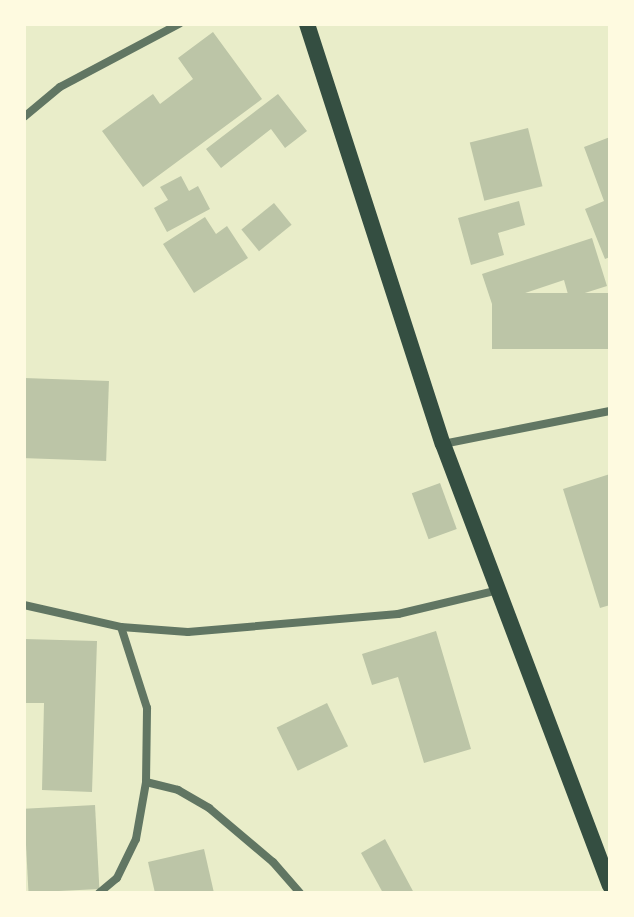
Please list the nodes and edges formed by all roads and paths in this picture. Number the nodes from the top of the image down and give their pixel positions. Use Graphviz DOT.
graph roads {
  1 [pos="179,24"];
  2 [pos="307,24"];
  3 [pos="24,117"];
  4 [pos="610,411"];
  5 [pos="443,444"];
  6 [pos="499,590"];
  7 [pos="24,605"];
  8 [pos="121,627"];
  9 [pos="146,782"];
  10 [pos="610,885"];
  11 [pos="99,893"];
  12 [pos="300,893"];
  1 -- 3 [label="street"];
  2 -- 5 [label="main road"];
  4 -- 5 [label="street"];
  5 -- 6 [label="main road"];
  6 -- 8 [label="street"];
  6 -- 10 [label="main road"];
  7 -- 8 [label="street"];
  8 -- 9 [label="street"];
  9 -- 11 [label="street"];
  9 -- 12 [label="street"];
}
